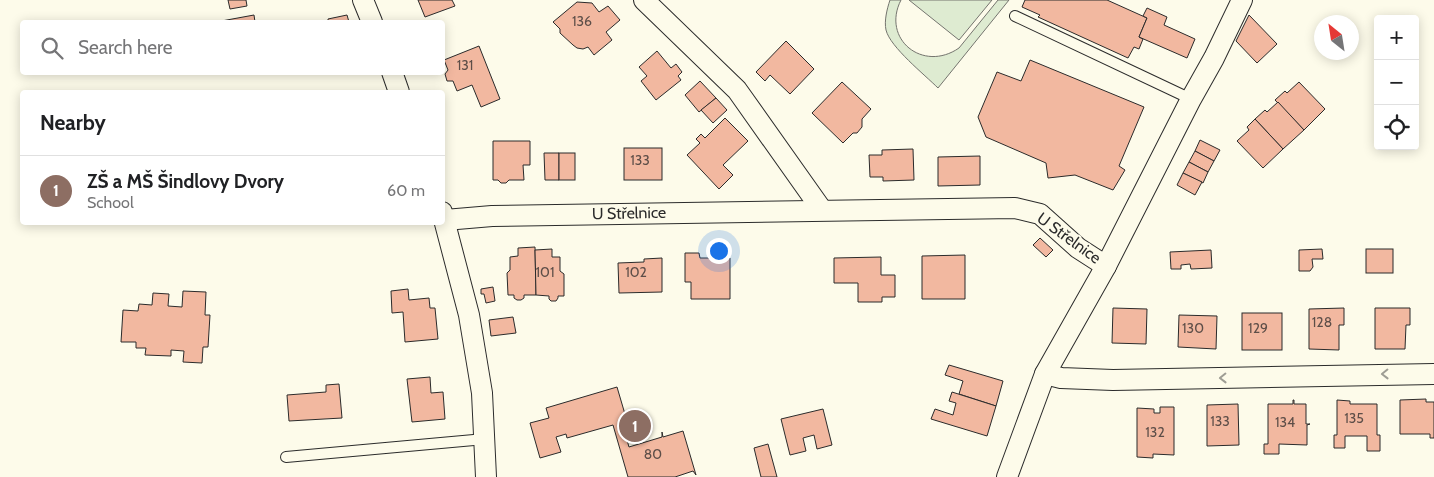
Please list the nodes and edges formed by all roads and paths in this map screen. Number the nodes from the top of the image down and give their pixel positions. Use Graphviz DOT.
graph roads {
  1 [pos="363,0"];
  2 [pos="644,0"];
  3 [pos="1242,0"];
  4 [pos="1015,16"];
  5 [pos="371,20"];
  6 [pos="393,75"];
  7 [pos="398,90"];
  8 [pos="1191,99"];
  9 [pos="822,210"];
  10 [pos="445,216"];
  11 [pos="445,220"];
  12 [pos="1106,266"];
  13 [pos="1045,374"];
  14 [pos="1434,374"];
  15 [pos="485,439"];
  16 [pos="286,457"];
  17 [pos="486,477"];
  18 [pos="1007,477"];
  1 -- 5 [label="street"];
  2 -- 9 [label="street"];
  3 -- 8 [label="street"];
  4 -- 8 [label="lane"];
  6 -- 7 [label="street"];
  8 -- 12 [label="street"];
  9 -- 10 [label="street, U Střelnice"];
  9 -- 12 [label="street, U Střelnice"];
  11 -- 15 [label="street"];
  12 -- 13 [label="street"];
  14 -- 13 [label="street, one-way"];
  13 -- 18 [label="street"];
  15 -- 16 [label="lane"];
  15 -- 17 [label="street"];
}
